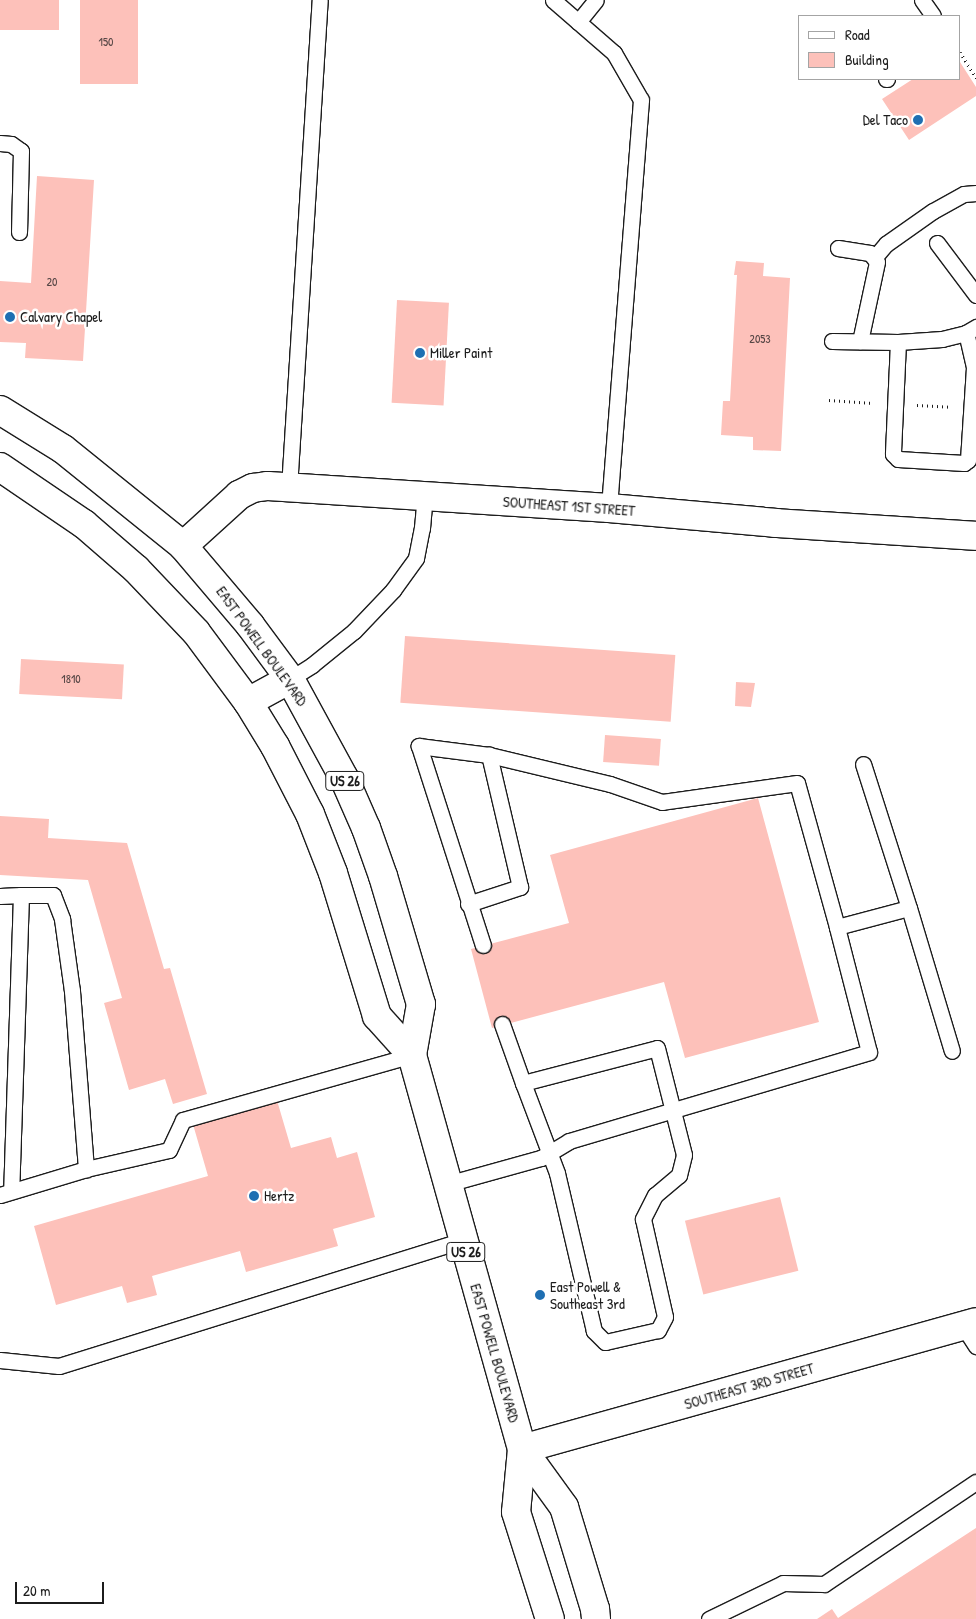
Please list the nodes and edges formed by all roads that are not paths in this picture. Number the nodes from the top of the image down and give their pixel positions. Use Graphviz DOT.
graph roads {
  1 [pos="320,0"];
  2 [pos="553,0"];
  3 [pos="596,0"];
  4 [pos="922,0"];
  5 [pos="933,15"];
  6 [pos="578,22"];
  7 [pos="0,143"];
  8 [pos="976,193"];
  9 [pos="19,232"];
  10 [pos="937,243"];
  11 [pos="838,248"];
  12 [pos="875,257"];
  13 [pos="976,295"];
  14 [pos="971,330"];
  15 [pos="832,341"];
  16 [pos="860,341"];
  17 [pos="898,342"];
  18 [pos="0,410"];
  19 [pos="972,462"];
  20 [pos="0,467"];
  21 [pos="289,488"];
  22 [pos="425,496"];
  23 [pos="609,508"];
  24 [pos="976,536"];
  25 [pos="183,546"];
  26 [pos="290,680"];
  27 [pos="248,702"];
  28 [pos="489,755"];
  29 [pos="863,764"];
  30 [pos="21,895"];
  31 [pos="0,896"];
  32 [pos="468,904"];
  33 [pos="909,908"];
  34 [pos="838,927"];
  35 [pos="483,945"];
  36 [pos="502,1024"];
  37 [pos="952,1051"];
  38 [pos="412,1055"];
  39 [pos="523,1083"];
  40 [pos="672,1111"];
  41 [pos="548,1153"];
  42 [pos="86,1168"];
  43 [pos="447,1184"];
  44 [pos="5,1193"];
  45 [pos="463,1240"];
  46 [pos="972,1332"];
  47 [pos="0,1360"];
  48 [pos="522,1449"];
  49 [pos="976,1482"];
  50 [pos="550,1619"];
  51 [pos="596,1619"];
  52 [pos="709,1619"];
  1 -- 21 [label="lane"];
  2 -- 6 [label="lane"];
  3 -- 6 [label="lane"];
  4 -- 5 [label="lane"];
  6 -- 23 [label="lane"];
  7 -- 9 [label="lane"];
  8 -- 12 [label="lane"];
  10 -- 13 [label="lane"];
  11 -- 12 [label="lane"];
  12 -- 16 [label="lane"];
  14 -- 17 [label="lane"];
  14 -- 19 [label="lane"];
  15 -- 16 [label="lane"];
  16 -- 17 [label="lane"];
  17 -- 19 [label="lane"];
  18 -- 25 [label="main road, EAST POWELL BOULEVARD / US 26"];
  20 -- 27 [label="main road, EAST POWELL BOULEVARD / US 26"];
  21 -- 22 [label="main road, SOUTHEAST 1ST STREET"];
  21 -- 25 [label="main road, SOUTHEAST 1ST STREET"];
  22 -- 23 [label="main road, SOUTHEAST 1ST STREET"];
  22 -- 26 [label="lane"];
  23 -- 24 [label="main road, SOUTHEAST 1ST STREET"];
  25 -- 26 [label="main road, EAST POWELL BOULEVARD / US 26"];
  26 -- 27 [label="main road"];
  26 -- 38 [label="main road, EAST POWELL BOULEVARD / US 26"];
  27 -- 38 [label="main road, EAST POWELL BOULEVARD / US 26"];
  28 -- 32 [label="lane"];
  28 -- 32 [label="lane"];
  28 -- 34 [label="lane"];
  29 -- 33 [label="lane"];
  30 -- 31 [label="lane"];
  30 -- 42 [label="lane"];
  30 -- 44 [label="lane"];
  32 -- 35 [label="lane"];
  33 -- 34 [label="lane"];
  33 -- 37 [label="lane"];
  34 -- 40 [label="lane"];
  36 -- 39 [label="lane"];
  38 -- 42 [label="lane"];
  38 -- 43 [label="main road, EAST POWELL BOULEVARD / US 26"];
  39 -- 40 [label="lane"];
  39 -- 41 [label="lane"];
  40 -- 41 [label="lane"];
  40 -- 41 [label="lane"];
  41 -- 43 [label="lane"];
  42 -- 44 [label="lane"];
  43 -- 45 [label="main road, EAST POWELL BOULEVARD / US 26"];
  45 -- 47 [label="lane"];
  45 -- 48 [label="main road, EAST POWELL BOULEVARD / US 26"];
  46 -- 48 [label="main road, SOUTHEAST 3RD STREET"];
  48 -- 50 [label="main road, EAST POWELL BOULEVARD / US 26"];
  48 -- 51 [label="main road, EAST POWELL BOULEVARD / US 26"];
  49 -- 52 [label="lane"];
}
